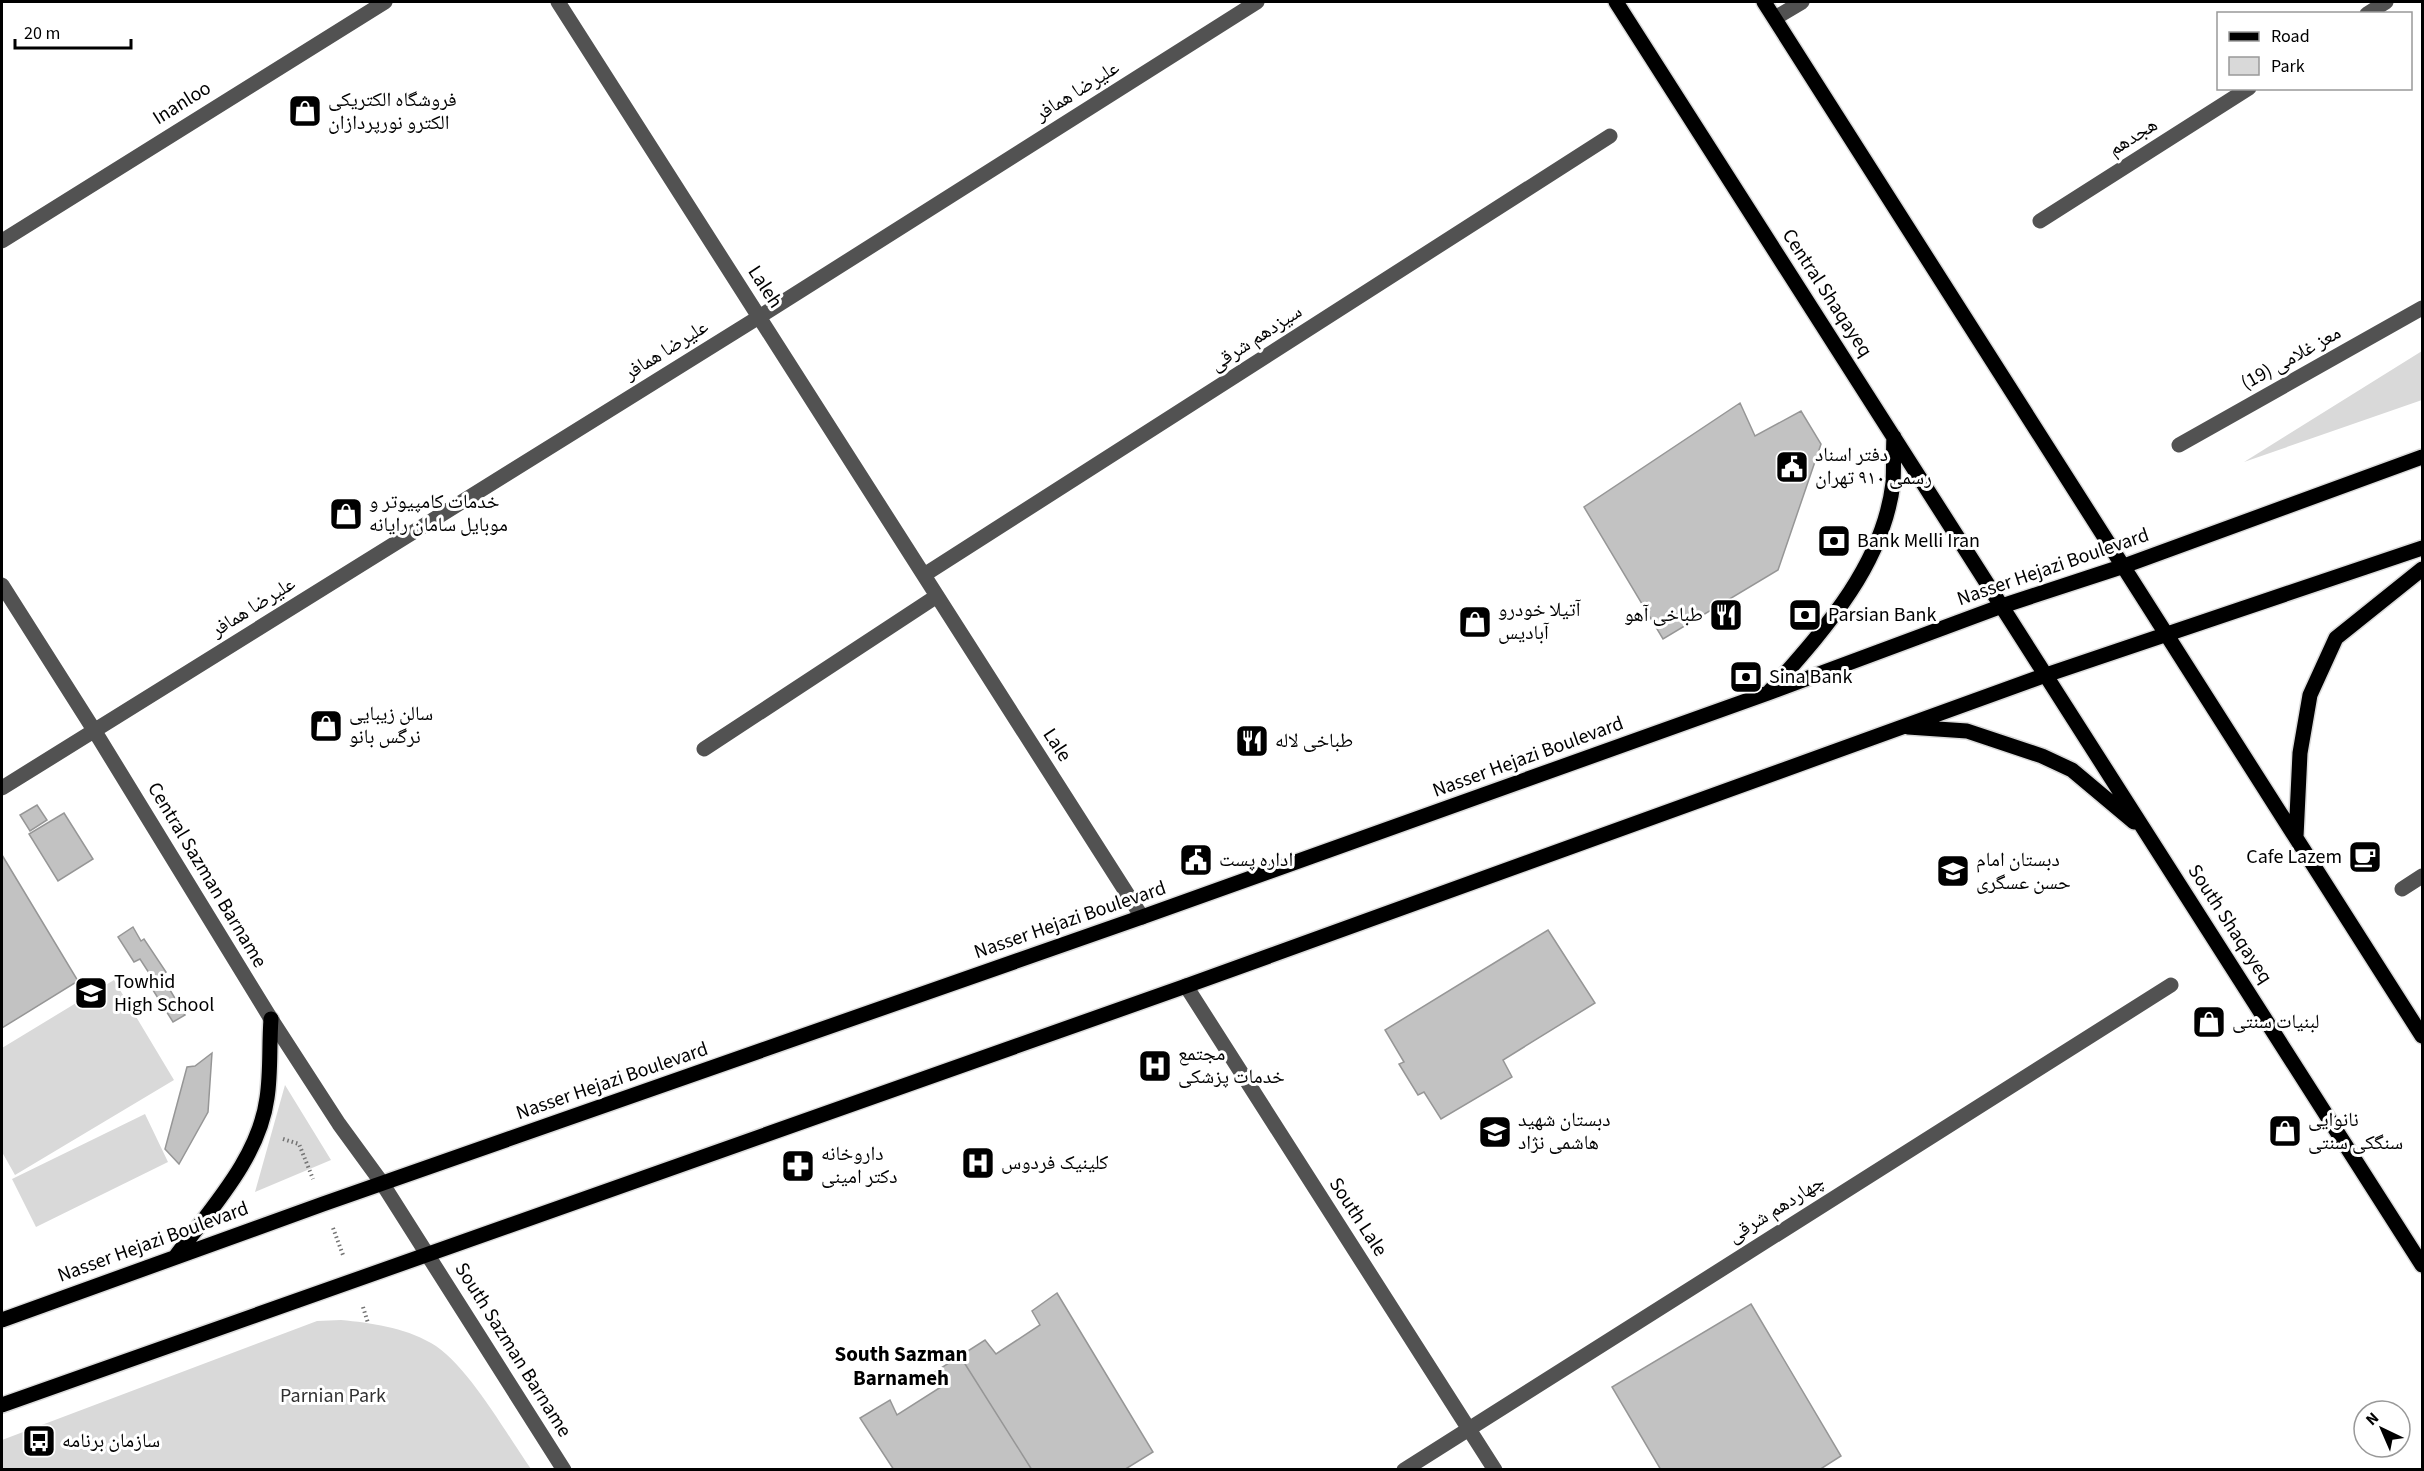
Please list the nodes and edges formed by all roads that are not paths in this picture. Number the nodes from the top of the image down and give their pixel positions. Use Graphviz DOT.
graph roads {
  1 [pos="385,2"];
  2 [pos="558,2"];
  3 [pos="1257,2"];
  4 [pos="1616,2"];
  5 [pos="1764,2"];
  6 [pos="1802,2"];
  7 [pos="2386,2"];
  8 [pos="2370,12"];
  9 [pos="1775,18"];
  10 [pos="2246,90"];
  11 [pos="1610,136"];
  12 [pos="2040,222"];
  13 [pos="2,241"];
  14 [pos="2422,308"];
  15 [pos="759,317"];
  16 [pos="1894,437"];
  17 [pos="2179,445"];
  18 [pos="2422,457"];
  19 [pos="2422,548"];
  20 [pos="2124,566"];
  21 [pos="2422,569"];
  22 [pos="924,575"];
  23 [pos="2,585"];
  24 [pos="937,596"];
  25 [pos="2002,606"];
  26 [pos="2166,633"];
  27 [pos="2046,675"];
  28 [pos="1768,693"];
  29 [pos="1902,726"];
  30 [pos="94,730"];
  31 [pos="704,748"];
  32 [pos="2,789"];
  33 [pos="2147,833"];
  34 [pos="2296,837"];
  35 [pos="2422,876"];
  36 [pos="2402,889"];
  37 [pos="1142,917"];
  38 [pos="2171,985"];
  39 [pos="1186,986"];
  40 [pos="271,1019"];
  41 [pos="2422,1036"];
  42 [pos="382,1183"];
  43 [pos="427,1253"];
  44 [pos="176,1256"];
  45 [pos="2422,1265"];
  46 [pos="2,1320"];
  47 [pos="2,1405"];
  48 [pos="1469,1429"];
  49 [pos="564,1470"];
  50 [pos="1404,1470"];
  51 [pos="1495,1470"];
  1 -- 13 [label="street, Inanloo"];
  2 -- 15 [label="street, Laleh"];
  3 -- 15 [label="street, علیرضا همافر"];
  4 -- 16 [label="main road, Central Shaqayeq"];
  5 -- 9 [label="main road"];
  6 -- 9 [label="street"];
  7 -- 8 [label="street"];
  9 -- 20 [label="main road"];
  10 -- 12 [label="street, هجدهم"];
  11 -- 22 [label="street, سیزدهم شرقی"];
  14 -- 17 [label="street, معز غلامی (19)"];
  15 -- 22 [label="street, Laleh"];
  15 -- 30 [label="street, علیرضا همافر"];
  16 -- 25 [label="main road, Central Shaqayeq"];
  16 -- 28 [label="main road"];
  18 -- 20 [label="main road, Nasser Hejazi Boulevard"];
  19 -- 26 [label="main road"];
  20 -- 25 [label="main road, Nasser Hejazi Boulevard"];
  20 -- 26 [label="main road"];
  21 -- 34 [label="main road"];
  22 -- 24 [label="street, Laleh"];
  23 -- 30 [label="street, Central Sazman Barname"];
  24 -- 31 [label="street"];
  24 -- 37 [label="street, Lale"];
  25 -- 27 [label="main road, South Shaqayeq"];
  25 -- 28 [label="main road, Nasser Hejazi Boulevard"];
  26 -- 27 [label="main road"];
  26 -- 34 [label="main road"];
  27 -- 29 [label="main road"];
  27 -- 33 [label="main road, South Shaqayeq"];
  28 -- 37 [label="main road, Nasser Hejazi Boulevard"];
  29 -- 33 [label="main road"];
  29 -- 39 [label="main road"];
  30 -- 32 [label="street, علیرضا همافر"];
  30 -- 40 [label="street, Central Sazman Barname"];
  33 -- 45 [label="main road, South Shaqayeq"];
  34 -- 41 [label="main road"];
  35 -- 36 [label="street"];
  37 -- 42 [label="main road, Nasser Hejazi Boulevard"];
  38 -- 48 [label="street, چهاردهم شرقی"];
  39 -- 43 [label="main road"];
  39 -- 48 [label="street, South Lale"];
  40 -- 42 [label="street, Central Sazman Barname"];
  40 -- 44 [label="main road"];
  42 -- 43 [label="street, South Sazman Barname"];
  42 -- 44 [label="main road, Nasser Hejazi Boulevard"];
  43 -- 47 [label="main road"];
  43 -- 49 [label="street, South Sazman Barname"];
  44 -- 46 [label="main road, Nasser Hejazi Boulevard"];
  48 -- 50 [label="street, چهاردهم شرقی"];
  48 -- 51 [label="street, South Lale"];
}
